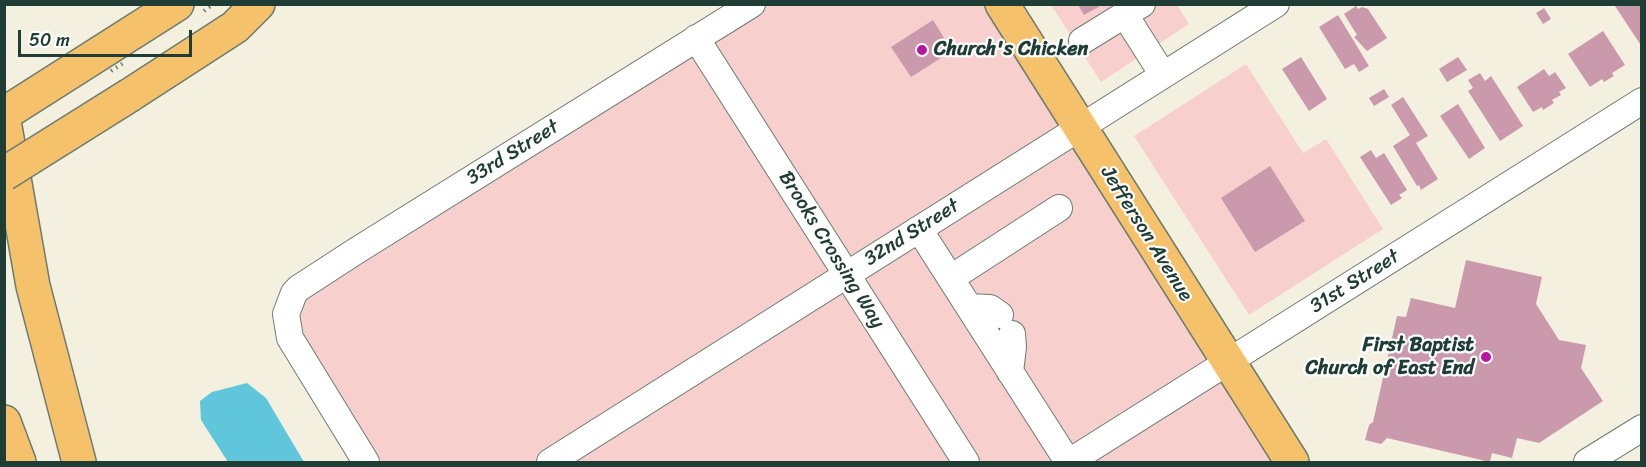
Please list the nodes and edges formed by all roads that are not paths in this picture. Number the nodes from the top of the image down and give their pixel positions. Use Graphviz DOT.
graph roads {
  1 [pos="177,4"];
  2 [pos="258,4"];
  3 [pos="752,4"];
  4 [pos="1002,4"];
  5 [pos="1276,4"];
  6 [pos="1133,10"];
  7 [pos="696,38"];
  8 [pos="1082,41"];
  9 [pos="1163,75"];
  10 [pos="1641,101"];
  11 [pos="4,114"];
  12 [pos="4,121"];
  13 [pos="1079,128"];
  14 [pos="4,174"];
  15 [pos="1059,208"];
  16 [pos="918,229"];
  17 [pos="847,275"];
  18 [pos="951,278"];
  19 [pos="969,307"];
  20 [pos="1228,362"];
  21 [pos="1010,372"];
  22 [pos="4,422"];
  23 [pos="1641,428"];
  24 [pos="19,462"];
  25 [pos="79,462"];
  26 [pos="366,462"];
  27 [pos="550,462"];
  28 [pos="966,462"];
  29 [pos="1069,462"];
  30 [pos="1292,462"];
  31 [pos="1587,462"];
  1 -- 11 [label="main road"];
  2 -- 14 [label="main road, bridge"];
  3 -- 7 [label="street, 33rd Street"];
  4 -- 13 [label="main road, Jefferson Avenue"];
  5 -- 9 [label="street, 32nd Street"];
  6 -- 8 [label="street"];
  6 -- 9 [label="street"];
  7 -- 17 [label="street, Brooks Crossing Way"];
  7 -- 26 [label="street, 33rd Street"];
  9 -- 13 [label="street, 32nd Street"];
  10 -- 20 [label="street, 31st Street"];
  12 -- 25 [label="main road"];
  13 -- 16 [label="street, 32nd Street"];
  13 -- 20 [label="main road, Jefferson Avenue"];
  15 -- 18 [label="street"];
  16 -- 17 [label="street, 32nd Street"];
  16 -- 18 [label="street"];
  17 -- 27 [label="street, 32nd Street"];
  17 -- 28 [label="street, Brooks Crossing Way"];
  18 -- 19 [label="street"];
  19 -- 21 [label="street"];
  19 -- 21 [label="street"];
  20 -- 29 [label="street, 31st Street"];
  20 -- 30 [label="main road, Jefferson Avenue"];
  21 -- 29 [label="street"];
  22 -- 24 [label="main road"];
  23 -- 31 [label="street"];
}
